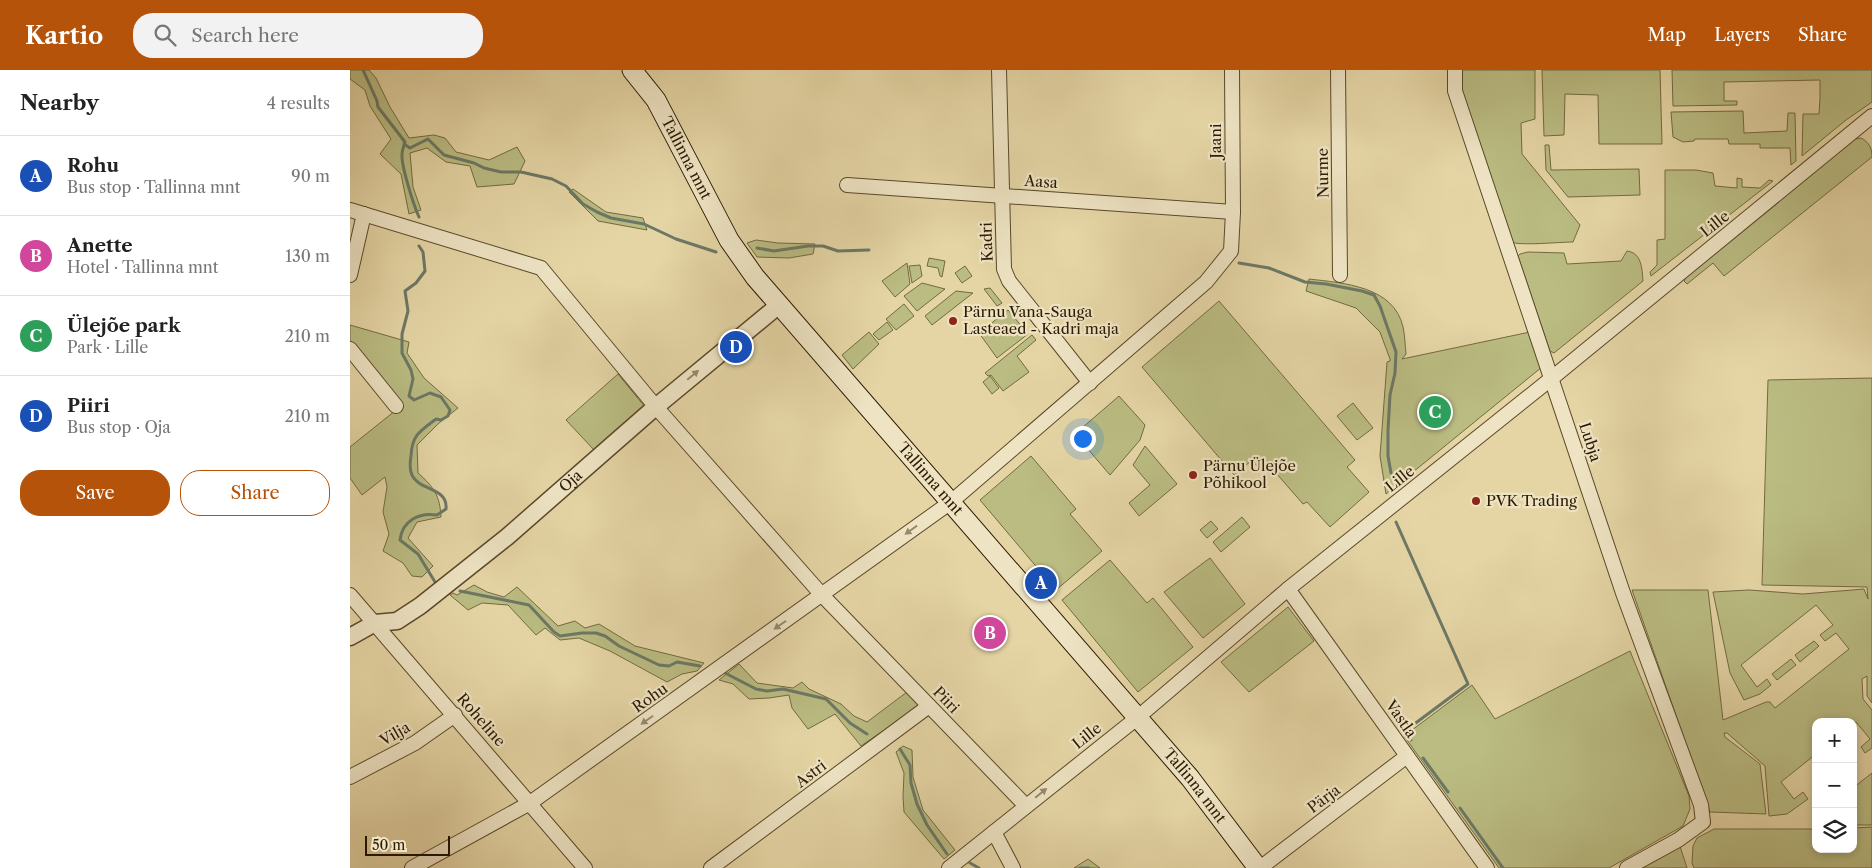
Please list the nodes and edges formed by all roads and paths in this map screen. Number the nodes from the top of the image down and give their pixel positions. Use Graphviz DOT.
graph roads {
  1 [pos="632,70"];
  2 [pos="999,70"];
  3 [pos="1232,70"];
  4 [pos="1338,70"];
  5 [pos="1455,70"];
  6 [pos="1872,116"];
  7 [pos="847,185"];
  8 [pos="1001,195"];
  9 [pos="350,210"];
  10 [pos="1233,212"];
  11 [pos="364,214"];
  12 [pos="350,275"];
  13 [pos="1340,275"];
  14 [pos="779,304"];
  15 [pos="350,349"];
  16 [pos="1552,378"];
  17 [pos="1090,383"];
  18 [pos="396,406"];
  19 [pos="656,407"];
  20 [pos="951,502"];
  21 [pos="1288,589"];
  22 [pos="350,595"];
  23 [pos="822,595"];
  24 [pos="375,623"];
  25 [pos="350,636"];
  26 [pos="929,706"];
  27 [pos="455,715"];
  28 [pos="1138,718"];
  29 [pos="1407,756"];
  30 [pos="350,777"];
  31 [pos="530,803"];
  32 [pos="1026,806"];
  33 [pos="994,832"];
  34 [pos="412,868"];
  35 [pos="586,868"];
  36 [pos="712,868"];
  37 [pos="949,868"];
  38 [pos="1014,868"];
  39 [pos="1259,868"];
  40 [pos="1488,868"];
  41 [pos="1628,868"];
  1 -- 14 [label="main road, Tallinna mnt"];
  2 -- 8 [label="street, Kadri"];
  3 -- 10 [label="street, Jaani"];
  4 -- 13 [label="street, Nurme"];
  5 -- 16 [label="street, Lubja"];
  6 -- 16 [label="street, Lille"];
  7 -- 8 [label="street, Aasa"];
  8 -- 10 [label="street, Aasa"];
  8 -- 17 [label="street, Kadri"];
  9 -- 11 [label="street, Piiri"];
  10 -- 17 [label="street, Rohu"];
  11 -- 12 [label="street"];
  11 -- 19 [label="street, Piiri"];
  19 -- 14 [label="street, Oja, one-way"];
  14 -- 20 [label="main road, Tallinna mnt"];
  15 -- 18 [label="street"];
  16 -- 21 [label="street, Lille"];
  16 -- 41 [label="street, Lubja"];
  17 -- 20 [label="street, Rohu"];
  19 -- 23 [label="street, Piiri"];
  19 -- 24 [label="street, Oja"];
  20 -- 23 [label="street, Rohu, one-way"];
  20 -- 28 [label="main road, Tallinna mnt"];
  21 -- 28 [label="street, Lille"];
  21 -- 29 [label="street, Vastla"];
  22 -- 24 [label="street, Roheline"];
  23 -- 26 [label="street, Piiri"];
  23 -- 31 [label="street, Rohu, one-way"];
  24 -- 25 [label="street, Oja"];
  24 -- 27 [label="street, Roheline"];
  26 -- 32 [label="street, Piiri"];
  26 -- 36 [label="street, Astri"];
  27 -- 30 [label="street, Vilja"];
  27 -- 31 [label="street, Roheline"];
  32 -- 28 [label="street, Lille, one-way"];
  28 -- 39 [label="main road, Tallinna mnt"];
  29 -- 39 [label="street, Pärja"];
  29 -- 40 [label="street, Vastla"];
  31 -- 34 [label="street, Rohu"];
  31 -- 35 [label="street, Roheline"];
  32 -- 33 [label="street, Lille"];
  33 -- 37 [label="street, Lille"];
  33 -- 38 [label="street"];
}
